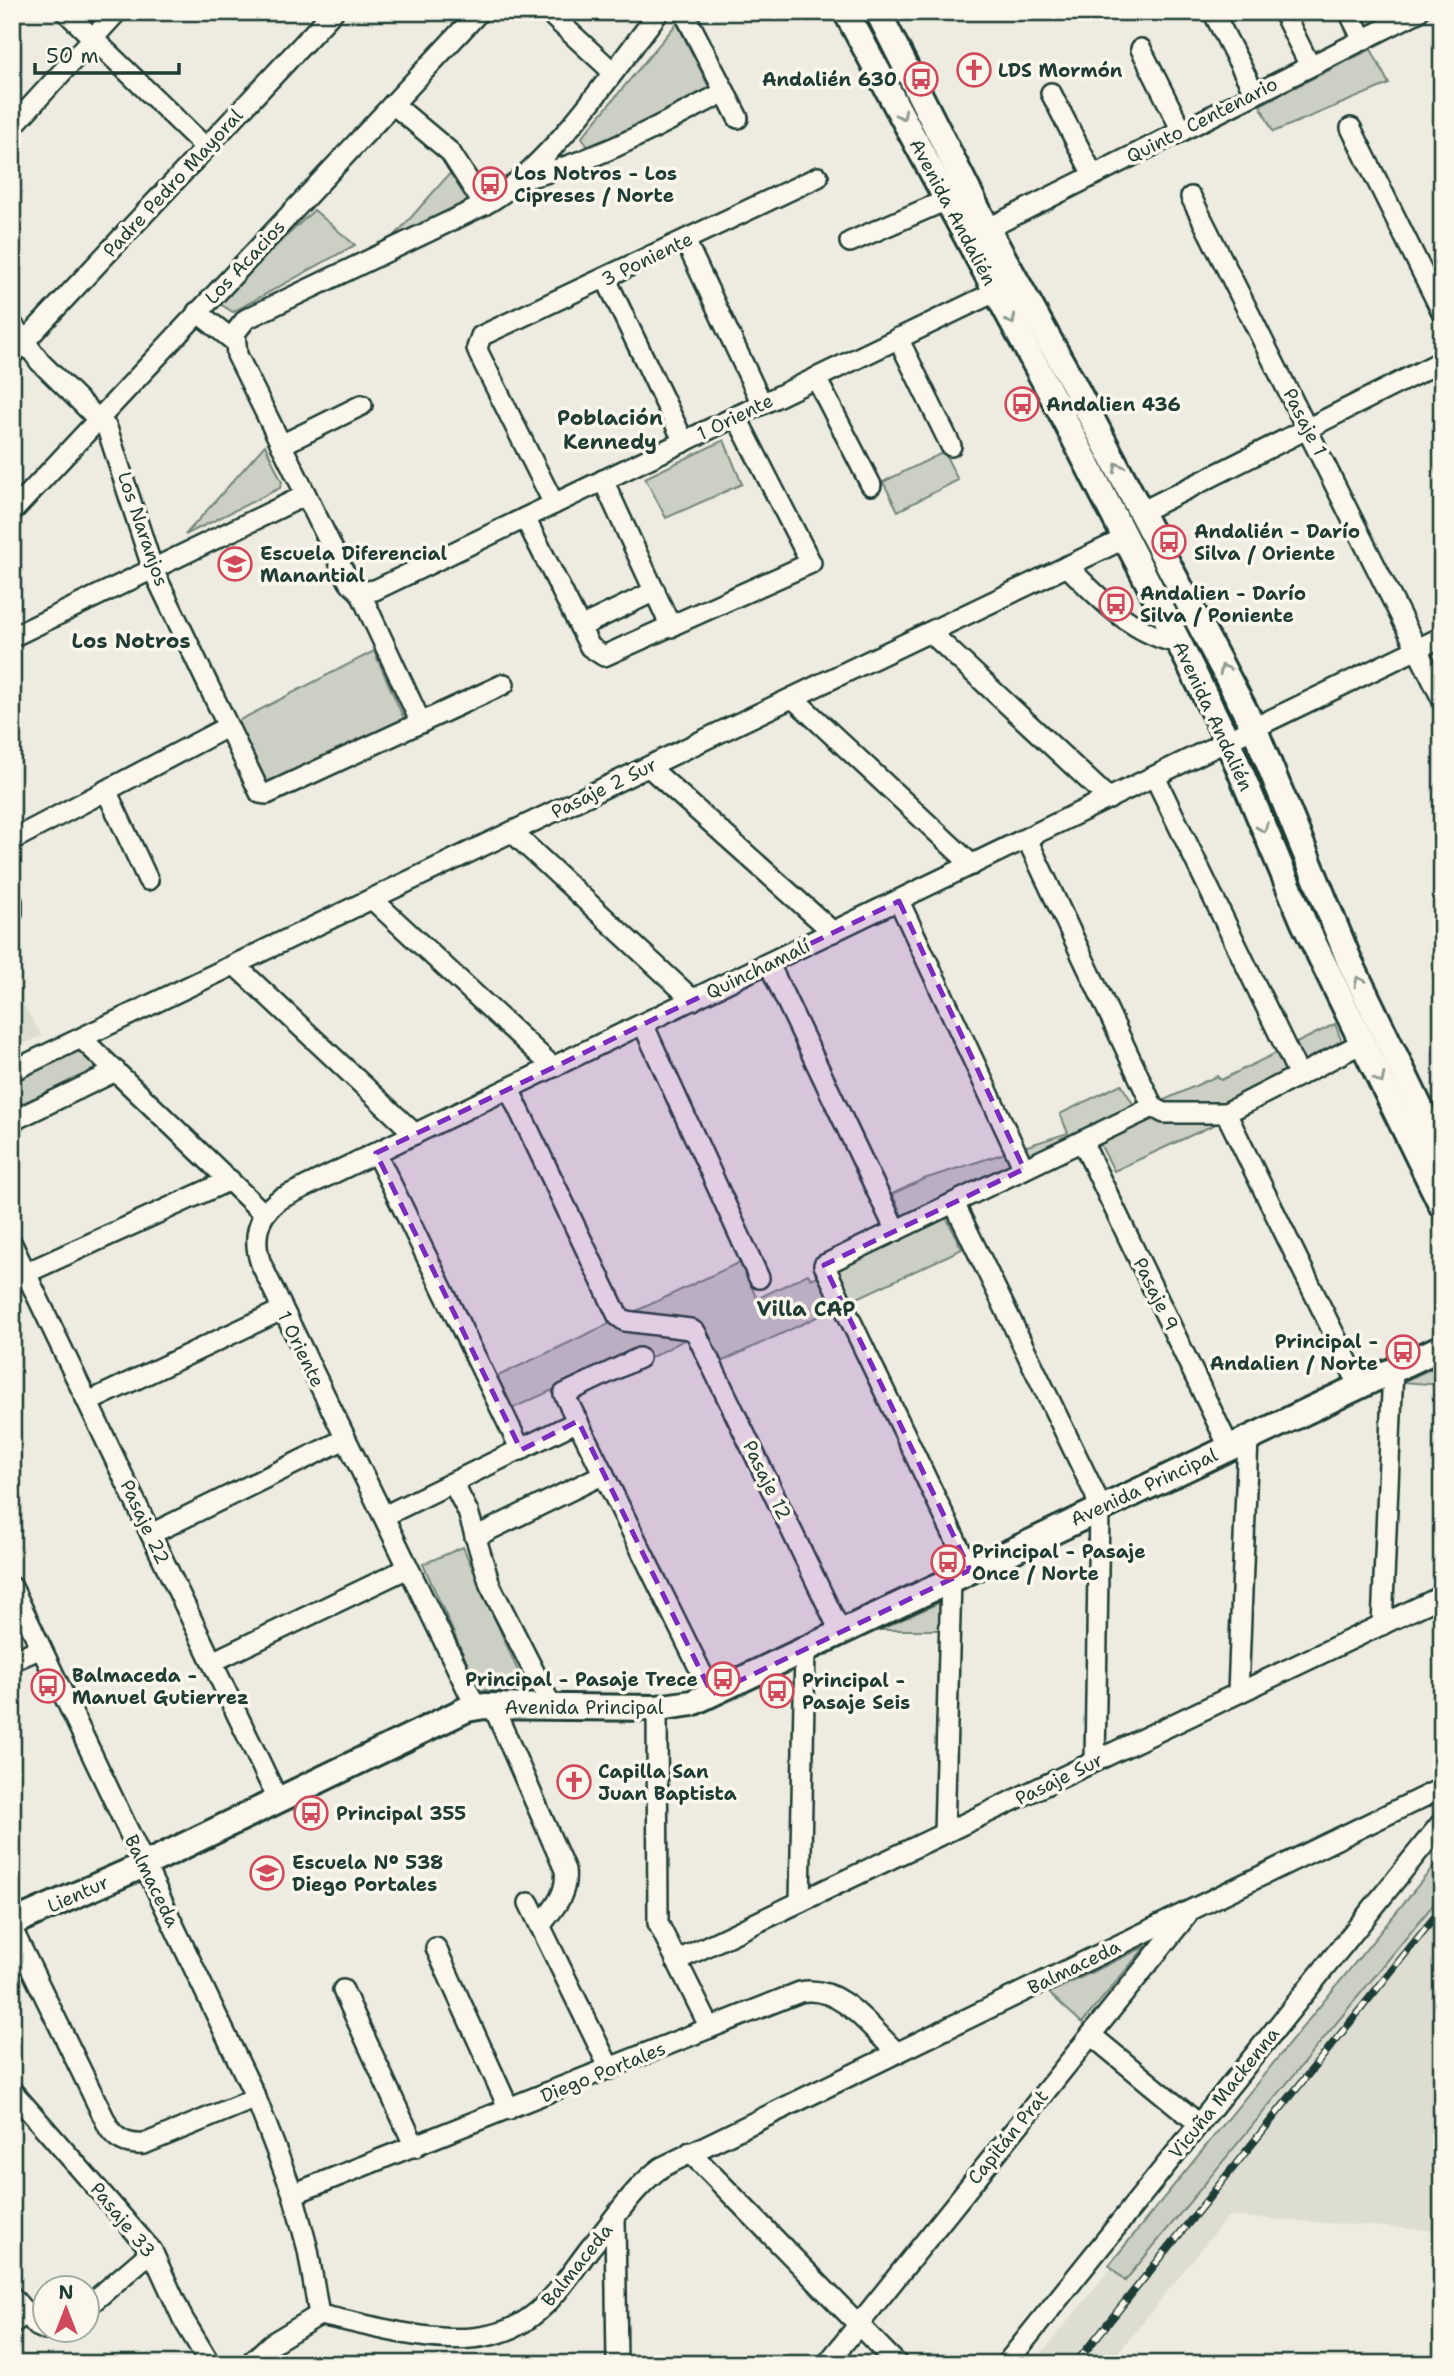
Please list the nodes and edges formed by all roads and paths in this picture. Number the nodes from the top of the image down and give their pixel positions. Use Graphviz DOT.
graph roads {
  1 [pos="66,12"];
  2 [pos="117,12"];
  3 [pos="333,12"];
  4 [pos="479,12"];
  5 [pos="548,12"];
  6 [pos="659,12"];
  7 [pos="684,12"];
  8 [pos="846,12"];
  9 [pos="878,12"];
  10 [pos="1213,12"];
  11 [pos="1283,12"];
  12 [pos="1349,12"];
  13 [pos="1418,12"];
  14 [pos="93,38"];
  15 [pos="1363,40"];
  16 [pos="1141,49"];
  17 [pos="1310,66"];
  18 [pos="613,72"];
  19 [pos="725,92"];
  20 [pos="1051,93"];
  21 [pos="1255,94"];
  22 [pos="393,104"];
  23 [pos="738,118"];
  24 [pos="12,127"];
  25 [pos="1351,128"];
  26 [pos="1182,131"];
  27 [pos="206,148"];
  28 [pos="1093,175"];
  29 [pos="818,177"];
  30 [pos="521,179"];
  31 [pos="957,196"];
  32 [pos="1191,197"];
  33 [pos="484,205"];
  34 [pos="977,234"];
  35 [pos="685,240"];
  36 [pos="850,243"];
  37 [pos="606,279"];
  38 [pos="995,292"];
  39 [pos="197,312"];
  40 [pos="1442,312"];
  41 [pos="12,324"];
  42 [pos="898,338"];
  43 [pos="234,341"];
  44 [pos="18,348"];
  45 [pos="1442,361"];
  46 [pos="816,378"];
  47 [pos="762,404"];
  48 [pos="362,405"];
  49 [pos="736,416"];
  50 [pos="99,417"];
  51 [pos="1308,428"];
  52 [pos="684,442"];
  53 [pos="281,444"];
  54 [pos="951,446"];
  55 [pos="603,480"];
  56 [pos="871,485"];
  57 [pos="306,495"];
  58 [pos="554,504"];
  59 [pos="12,512"];
  60 [pos="1141,512"];
  61 [pos="525,518"];
  62 [pos="1126,538"];
  63 [pos="1067,566"];
  64 [pos="153,570"];
  65 [pos="654,591"];
  66 [pos="360,592"];
  67 [pos="580,627"];
  68 [pos="671,627"];
  69 [pos="930,632"];
  70 [pos="12,637"];
  71 [pos="1442,637"];
  72 [pos="1179,643"];
  73 [pos="1418,649"];
  74 [pos="504,684"];
  75 [pos="793,698"];
  76 [pos="1442,699"];
  77 [pos="421,723"];
  78 [pos="227,727"];
  79 [pos="1255,730"];
  80 [pos="1228,742"];
  81 [pos="649,766"];
  82 [pos="1155,777"];
  83 [pos="106,790"];
  84 [pos="1109,799"];
  85 [pos="512,832"];
  86 [pos="1027,839"];
  87 [pos="12,840"];
  88 [pos="972,866"];
  89 [pos="148,880"];
  90 [pos="372,899"];
  91 [pos="899,901"];
  92 [pos="12,902"];
  93 [pos="12,913"];
  94 [pos="833,933"];
  95 [pos="768,964"];
  96 [pos="235,965"];
  97 [pos="693,1000"];
  98 [pos="643,1024"];
  99 [pos="82,1039"];
  100 [pos="1362,1043"];
  101 [pos="553,1068"];
  102 [pos="12,1071"];
  103 [pos="116,1071"];
  104 [pos="1298,1074"];
  105 [pos="509,1089"];
  106 [pos="1153,1107"];
  107 [pos="1226,1113"];
  108 [pos="12,1121"];
  109 [pos="415,1134"];
  110 [pos="1082,1141"];
  111 [pos="376,1153"];
  112 [pos="1442,1153"];
  113 [pos="1024,1169"];
  114 [pos="230,1180"];
  115 [pos="954,1203"];
  116 [pos="1442,1206"];
  117 [pos="263,1213"];
  118 [pos="896,1231"];
  119 [pos="12,1244"];
  120 [pos="26,1273"];
  121 [pos="759,1278"];
  122 [pos="282,1310"];
  123 [pos="1442,1347"];
  124 [pos="639,1358"];
  125 [pos="1394,1369"];
  126 [pos="1359,1385"];
  127 [pos="88,1402"];
  128 [pos="578,1421"];
  129 [pos="345,1439"];
  130 [pos="1239,1442"];
  131 [pos="521,1450"];
  132 [pos="604,1474"];
  133 [pos="453,1483"];
  134 [pos="1099,1508"];
  135 [pos="383,1516"];
  136 [pos="151,1534"];
  137 [pos="475,1537"];
  138 [pos="408,1568"];
  139 [pos="960,1575"];
  140 [pos="12,1587"];
  141 [pos="1442,1596"];
  142 [pos="1382,1625"];
  143 [pos="841,1633"];
  144 [pos="41,1648"];
  145 [pos="805,1650"];
  146 [pos="12,1661"];
  147 [pos="212,1662"];
  148 [pos="1238,1693"];
  149 [pos="712,1694"];
  150 [pos="485,1707"];
  151 [pos="657,1708"];
  152 [pos="553,1709"];
  153 [pos="1096,1761"];
  154 [pos="1442,1788"];
  155 [pos="278,1800"];
  156 [pos="1442,1822"];
  157 [pos="944,1833"];
  158 [pos="144,1865"];
  159 [pos="800,1902"];
  160 [pos="529,1903"];
  161 [pos="1190,1911"];
  162 [pos="12,1923"];
  163 [pos="540,1926"];
  164 [pos="12,1929"];
  165 [pos="436,1948"];
  166 [pos="676,1961"];
  167 [pos="343,1990"];
  168 [pos="710,2028"];
  169 [pos="1091,2035"];
  170 [pos="897,2053"];
  171 [pos="610,2069"];
  172 [pos="12,2091"];
  173 [pos="257,2098"];
  174 [pos="509,2109"];
  175 [pos="1199,2124"];
  176 [pos="415,2147"];
  177 [pos="690,2152"];
  178 [pos="293,2194"];
  179 [pos="615,2218"];
  180 [pos="152,2251"];
  181 [pos="102,2294"];
  182 [pos="12,2297"];
  183 [pos="319,2315"];
  184 [pos="19,2319"];
  185 [pos="858,2324"];
  186 [pos="210,2364"];
  187 [pos="249,2364"];
  188 [pos="617,2364"];
  189 [pos="827,2364"];
  190 [pos="897,2364"];
  191 [pos="1006,2364"];
  1 -- 14 [label="street"];
  2 -- 14 [label="street"];
  3 -- 27 [label="street, Padre Pedro Mayoral"];
  4 -- 22 [label="street, Los Acacios"];
  5 -- 18 [label="street"];
  6 -- 18 [label="street"];
  7 -- 19 [label="street"];
  8 -- 31 [label="main road, Avenida Andalién, one-way"];
  9 -- 31 [label="main road, Avenida Andalién"];
  10 -- 21 [label="street"];
  11 -- 17 [label="street"];
  12 -- 15 [label="street"];
  13 -- 15 [label="street, Quinto Centenario"];
  14 -- 24 [label="street"];
  14 -- 27 [label="street"];
  15 -- 17 [label="street, Quinto Centenario"];
  16 -- 26 [label="street"];
  17 -- 21 [label="street, Quinto Centenario"];
  18 -- 30 [label="street"];
  19 -- 23 [label="street"];
  19 -- 30 [label="street"];
  20 -- 28 [label="street"];
  21 -- 26 [label="street, Quinto Centenario"];
  22 -- 33 [label="street"];
  22 -- 39 [label="street, Los Acacios"];
  25 -- 40 [label="street"];
  26 -- 28 [label="street, Quinto Centenario"];
  27 -- 44 [label="street, Padre Pedro Mayoral"];
  28 -- 34 [label="street, Quinto Centenario"];
  29 -- 35 [label="street, 3 Poniente"];
  30 -- 33 [label="street"];
  31 -- 34 [label="main road, Avenida Andalién"];
  31 -- 36 [label="street"];
  32 -- 51 [label="street, Pasaje 1"];
  33 -- 43 [label="street"];
  34 -- 38 [label="main road, Avenida Andalién"];
  60 -- 34 [label="main road, Avenida Andalién, one-way"];
  35 -- 37 [label="street, 3 Poniente"];
  35 -- 47 [label="street"];
  37 -- 52 [label="street"];
  37 -- 58 [label="street, 3 Poniente"];
  38 -- 42 [label="street, 1 Oriente"];
  38 -- 62 [label="main road, Avenida Andalién, one-way"];
  39 -- 43 [label="street"];
  39 -- 50 [label="street, Los Acacios"];
  41 -- 44 [label="street, Los Naranjos"];
  42 -- 46 [label="street, 1 Oriente"];
  42 -- 54 [label="street"];
  43 -- 53 [label="street"];
  44 -- 50 [label="street, Los Naranjos"];
  45 -- 51 [label="street"];
  46 -- 47 [label="street, 1 Oriente"];
  46 -- 56 [label="street"];
  47 -- 49 [label="street, 1 Oriente"];
  48 -- 53 [label="street"];
  49 -- 52 [label="street, 1 Oriente"];
  49 -- 68 [label="street"];
  50 -- 59 [label="street, Los Acacios"];
  50 -- 64 [label="street, Los Naranjos"];
  51 -- 60 [label="street"];
  51 -- 73 [label="street, Pasaje 1"];
  52 -- 55 [label="street, 1 Oriente"];
  53 -- 57 [label="street"];
  55 -- 58 [label="street, 1 Oriente"];
  55 -- 65 [label="street"];
  57 -- 64 [label="street"];
  57 -- 66 [label="street"];
  58 -- 61 [label="street, 1 Oriente"];
  79 -- 60 [label="main road, Avenida Andalién, one-way"];
  61 -- 66 [label="street, 1 Oriente"];
  61 -- 67 [label="street"];
  62 -- 63 [label="street, Pasaje 2 Sur"];
  62 -- 72 [label="main road, Avenida Andalién"];
  63 -- 69 [label="street, Pasaje 2 Sur"];
  63 -- 72 [label="street"];
  64 -- 70 [label="street"];
  64 -- 78 [label="street, Los Naranjos"];
  65 -- 67 [label="street"];
  65 -- 68 [label="street"];
  66 -- 77 [label="street"];
  67 -- 68 [label="street"];
  69 -- 75 [label="street, Pasaje 2 Sur"];
  69 -- 84 [label="street"];
  71 -- 73 [label="street, Quinchamalí"];
  72 -- 80 [label="main road, Avenida Andalién"];
  73 -- 76 [label="street, Pasaje 1"];
  73 -- 79 [label="street, Quinchamalí"];
  74 -- 77 [label="street"];
  75 -- 81 [label="street, Pasaje 2 Sur"];
  75 -- 88 [label="street"];
  77 -- 78 [label="street, Los Naranjos"];
  78 -- 83 [label="street"];
  79 -- 80 [label="street, Quinchamalí"];
  112 -- 79 [label="main road, Avenida Andalién, one-way"];
  80 -- 82 [label="street, Quinchamalí"];
  80 -- 100 [label="main road, Avenida Andalién, one-way"];
  81 -- 85 [label="street, Pasaje 2 Sur"];
  81 -- 94 [label="street"];
  82 -- 84 [label="street, Quinchamalí"];
  82 -- 104 [label="street"];
  83 -- 87 [label="street"];
  83 -- 89 [label="street"];
  84 -- 86 [label="street, Quinchamalí"];
  85 -- 90 [label="street, Pasaje 2 Sur"];
  85 -- 97 [label="street"];
  86 -- 88 [label="street, Quinchamalí"];
  86 -- 106 [label="street"];
  88 -- 91 [label="street, Quinchamalí"];
  90 -- 96 [label="street, Pasaje 2 Sur"];
  90 -- 101 [label="street"];
  91 -- 94 [label="street, Quinchamalí"];
  91 -- 113 [label="street"];
  92 -- 93 [label="street"];
  94 -- 95 [label="street, Quinchamalí"];
  95 -- 97 [label="street, Quinchamalí"];
  95 -- 118 [label="street"];
  96 -- 99 [label="street, Pasaje 2 Sur"];
  96 -- 109 [label="street"];
  97 -- 98 [label="street, Quinchamalí"];
  98 -- 101 [label="street, Quinchamalí"];
  98 -- 121 [label="street"];
  99 -- 102 [label="street"];
  99 -- 103 [label="street"];
  100 -- 104 [label="street"];
  100 -- 116 [label="main road, Avenida Andalién, one-way"];
  101 -- 105 [label="street, Quinchamalí"];
  103 -- 108 [label="street"];
  103 -- 114 [label="street"];
  104 -- 107 [label="street"];
  105 -- 109 [label="street, Quinchamalí"];
  105 -- 143 [label="street, Pasaje 12"];
  106 -- 107 [label="street"];
  106 -- 110 [label="street"];
  107 -- 126 [label="street"];
  109 -- 111 [label="street, Quinchamalí"];
  110 -- 113 [label="street"];
  110 -- 130 [label="street, Pasaje 9"];
  111 -- 117 [label="street, Quinchamalí"];
  111 -- 131 [label="street"];
  113 -- 115 [label="street"];
  114 -- 117 [label="street"];
  114 -- 120 [label="street"];
  115 -- 118 [label="street"];
  115 -- 134 [label="street"];
  117 -- 122 [label="street, 1 Oriente"];
  118 -- 139 [label="street"];
  119 -- 120 [label="street, Pasaje 22"];
  120 -- 127 [label="street, Pasaje 22"];
  122 -- 127 [label="street"];
  122 -- 129 [label="street, 1 Oriente"];
  123 -- 125 [label="main road, Avenida Principal"];
  124 -- 128 [label="street"];
  125 -- 126 [label="main road, Avenida Principal"];
  125 -- 142 [label="street"];
  126 -- 130 [label="main road, Avenida Principal"];
  127 -- 136 [label="street, Pasaje 22"];
  128 -- 131 [label="street"];
  128 -- 132 [label="street"];
  129 -- 135 [label="street, 1 Oriente"];
  129 -- 136 [label="street"];
  130 -- 134 [label="main road, Avenida Principal"];
  130 -- 148 [label="street"];
  131 -- 133 [label="street"];
  132 -- 137 [label="street"];
  132 -- 149 [label="street"];
  133 -- 135 [label="street"];
  133 -- 137 [label="street"];
  134 -- 139 [label="main road, Avenida Principal"];
  134 -- 153 [label="street"];
  135 -- 138 [label="street, 1 Oriente"];
  136 -- 147 [label="street, Pasaje 22"];
  137 -- 152 [label="street"];
  138 -- 147 [label="street"];
  138 -- 150 [label="street, 1 Oriente"];
  139 -- 143 [label="main road, Avenida Principal"];
  139 -- 157 [label="street"];
  140 -- 144 [label="street, Balmaceda"];
  141 -- 142 [label="street, Pasaje Sur"];
  142 -- 148 [label="street, Pasaje Sur"];
  143 -- 145 [label="main road, Avenida Principal"];
  144 -- 146 [label="street"];
  144 -- 158 [label="street, Balmaceda"];
  145 -- 149 [label="main road, Avenida Principal"];
  145 -- 159 [label="street"];
  147 -- 155 [label="street, Pasaje 22"];
  148 -- 153 [label="street, Pasaje Sur"];
  149 -- 151 [label="main road, Avenida Principal"];
  150 -- 152 [label="main road, Avenida Principal"];
  150 -- 155 [label="main road, Avenida Principal"];
  150 -- 163 [label="street, 1 Oriente"];
  151 -- 152 [label="main road, Avenida Principal"];
  151 -- 166 [label="street"];
  153 -- 157 [label="street, Pasaje Sur"];
  154 -- 161 [label="street, Balmaceda"];
  155 -- 158 [label="main road, Avenida Principal"];
  156 -- 175 [label="street, Vicuña Mackenna"];
  157 -- 159 [label="street, Pasaje Sur"];
  158 -- 162 [label="main road, Lientur"];
  158 -- 173 [label="street, Balmaceda"];
  159 -- 166 [label="street, Pasaje Sur"];
  160 -- 163 [label="street"];
  161 -- 169 [label="street, Capitán Prat"];
  161 -- 170 [label="street, Balmaceda"];
  163 -- 171 [label="street"];
  164 -- 173 [label="street"];
  165 -- 174 [label="street"];
  166 -- 168 [label="street"];
  167 -- 176 [label="street"];
  168 -- 170 [label="street, Diego Portales"];
  168 -- 171 [label="street, Diego Portales"];
  169 -- 175 [label="street"];
  169 -- 185 [label="street, Capitán Prat"];
  170 -- 177 [label="street, Balmaceda"];
  171 -- 174 [label="street, Diego Portales"];
  172 -- 180 [label="street, Pasaje 33"];
  173 -- 178 [label="street, Balmaceda"];
  174 -- 176 [label="street, Diego Portales"];
  175 -- 191 [label="street, Vicuña Mackenna"];
  176 -- 178 [label="street, Diego Portales"];
  177 -- 179 [label="street, Balmaceda"];
  177 -- 185 [label="street"];
  178 -- 183 [label="street, Balmaceda"];
  179 -- 183 [label="street, Balmaceda"];
  179 -- 188 [label="street"];
  180 -- 181 [label="street"];
  180 -- 186 [label="street, Pasaje 33"];
  182 -- 184 [label="street"];
  183 -- 187 [label="street"];
  185 -- 189 [label="street, Capitán Prat"];
  185 -- 190 [label="street"];
}
